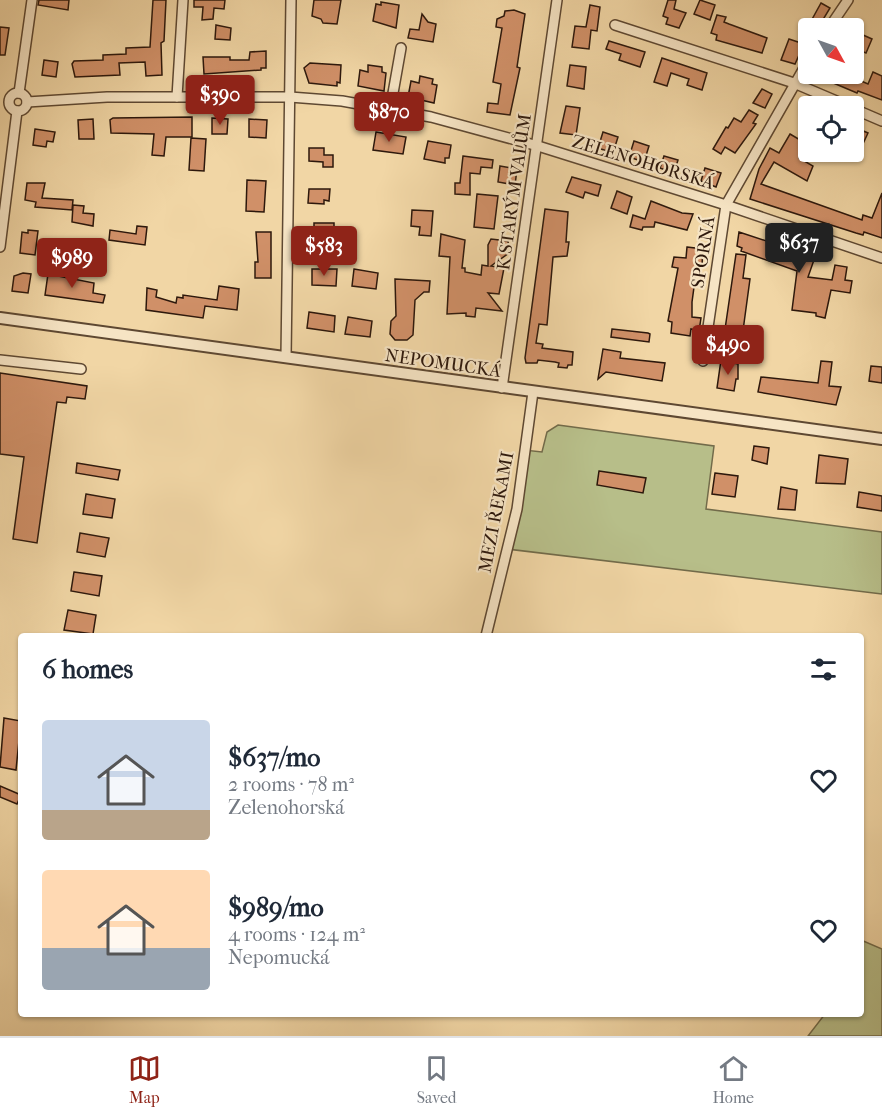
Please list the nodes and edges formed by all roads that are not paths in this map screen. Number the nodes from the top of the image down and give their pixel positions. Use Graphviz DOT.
graph roads {
  1 [pos="32,0"];
  2 [pos="183,0"];
  3 [pos="291,0"];
  4 [pos="556,0"];
  5 [pos="848,0"];
  6 [pos="836,18"];
  7 [pos="615,25"];
  8 [pos="401,48"];
  9 [pos="798,77"];
  10 [pos="794,83"];
  11 [pos="19,93"];
  12 [pos="825,96"];
  13 [pos="177,97"];
  14 [pos="290,97"];
  15 [pos="27,102"];
  16 [pos="5,103"];
  17 [pos="390,110"];
  18 [pos="17,111"];
  19 [pos="864,113"];
  20 [pos="882,121"];
  21 [pos="538,147"];
  22 [pos="726,205"];
  23 [pos="0,248"];
  24 [pos="882,258"];
  25 [pos="0,318"];
  26 [pos="286,357"];
  27 [pos="0,360"];
  28 [pos="703,362"];
  29 [pos="81,369"];
  30 [pos="502,388"];
  31 [pos="533,392"];
  32 [pos="882,440"];
  33 [pos="487,633"];
  1 -- 11 [label="street"];
  2 -- 13 [label="street"];
  3 -- 14 [label="street"];
  4 -- 21 [label="street, K STARÝM VALŮM"];
  5 -- 6 [label="street"];
  7 -- 10 [label="street"];
  8 -- 17 [label="street"];
  9 -- 10 [label="street, SPORNÁ"];
  10 -- 12 [label="street"];
  10 -- 22 [label="street, SPORNÁ"];
  11 -- 15 [label="street"];
  11 -- 16 [label="street"];
  13 -- 14 [label="street, ZELENOHORSKÁ"];
  13 -- 15 [label="street, ZELENOHORSKÁ"];
  14 -- 17 [label="street, ZELENOHORSKÁ"];
  14 -- 26 [label="street"];
  15 -- 18 [label="street"];
  16 -- 18 [label="street"];
  17 -- 21 [label="street, ZELENOHORSKÁ"];
  18 -- 23 [label="street"];
  19 -- 20 [label="street"];
  21 -- 22 [label="street, ZELENOHORSKÁ"];
  21 -- 30 [label="street, K STARÝM VALŮM"];
  22 -- 24 [label="street, ZELENOHORSKÁ"];
  22 -- 28 [label="street, SPORNÁ"];
  25 -- 26 [label="street, NEPOMUCKÁ"];
  26 -- 30 [label="street, NEPOMUCKÁ"];
  27 -- 29 [label="street"];
  30 -- 31 [label="street, NEPOMUCKÁ"];
  31 -- 32 [label="street, NEPOMUCKÁ"];
  31 -- 33 [label="street, MEZI ŘEKAMI"];
}
